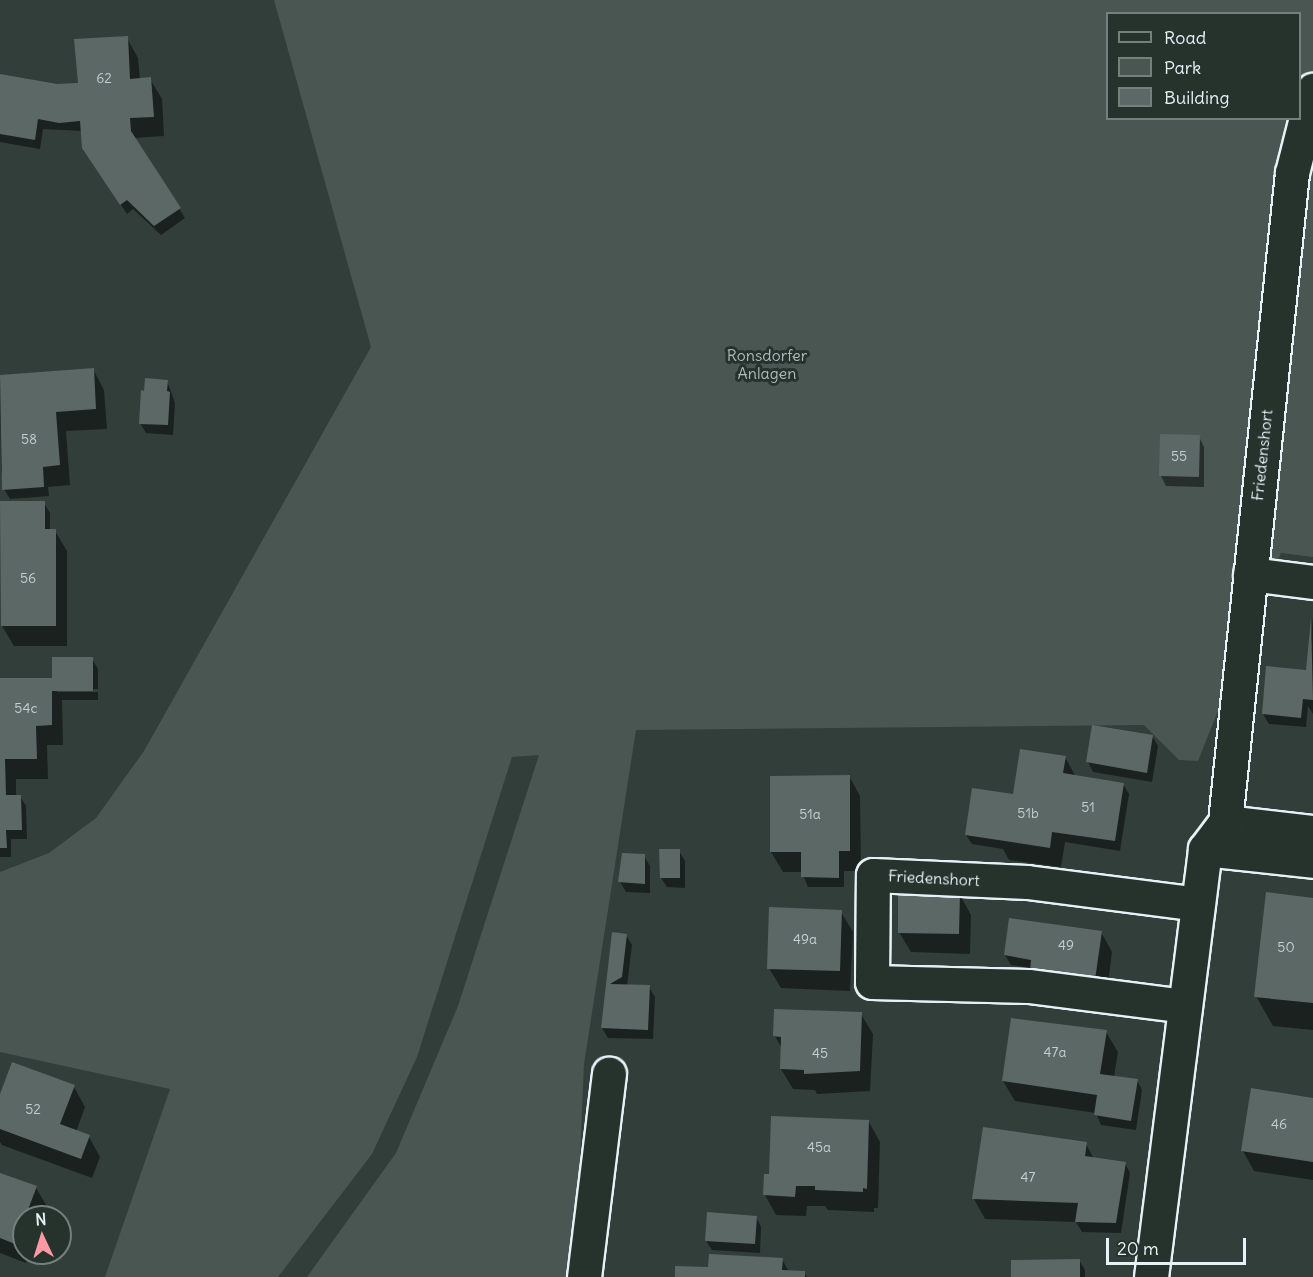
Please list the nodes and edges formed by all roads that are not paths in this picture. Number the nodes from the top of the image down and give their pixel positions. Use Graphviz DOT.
graph roads {
  1 [pos="1313,90"];
  2 [pos="1250,574"];
  3 [pos="1313,582"];
  4 [pos="1225,822"];
  5 [pos="1313,832"];
  6 [pos="1205,849"];
  7 [pos="1313,861"];
  8 [pos="1198,904"];
  9 [pos="1185,1006"];
  10 [pos="609,1074"];
  11 [pos="584,1277"];
  12 [pos="1151,1277"];
  1 -- 2 [label="street, Friedenshort"];
  2 -- 3 [label="street"];
  2 -- 4 [label="street, Friedenshort"];
  4 -- 5 [label="street"];
  4 -- 6 [label="street"];
  6 -- 7 [label="street"];
  6 -- 8 [label="street"];
  8 -- 9 [label="street"];
  8 -- 9 [label="street, Friedenshort"];
  9 -- 12 [label="street"];
  10 -- 11 [label="street"];
}
